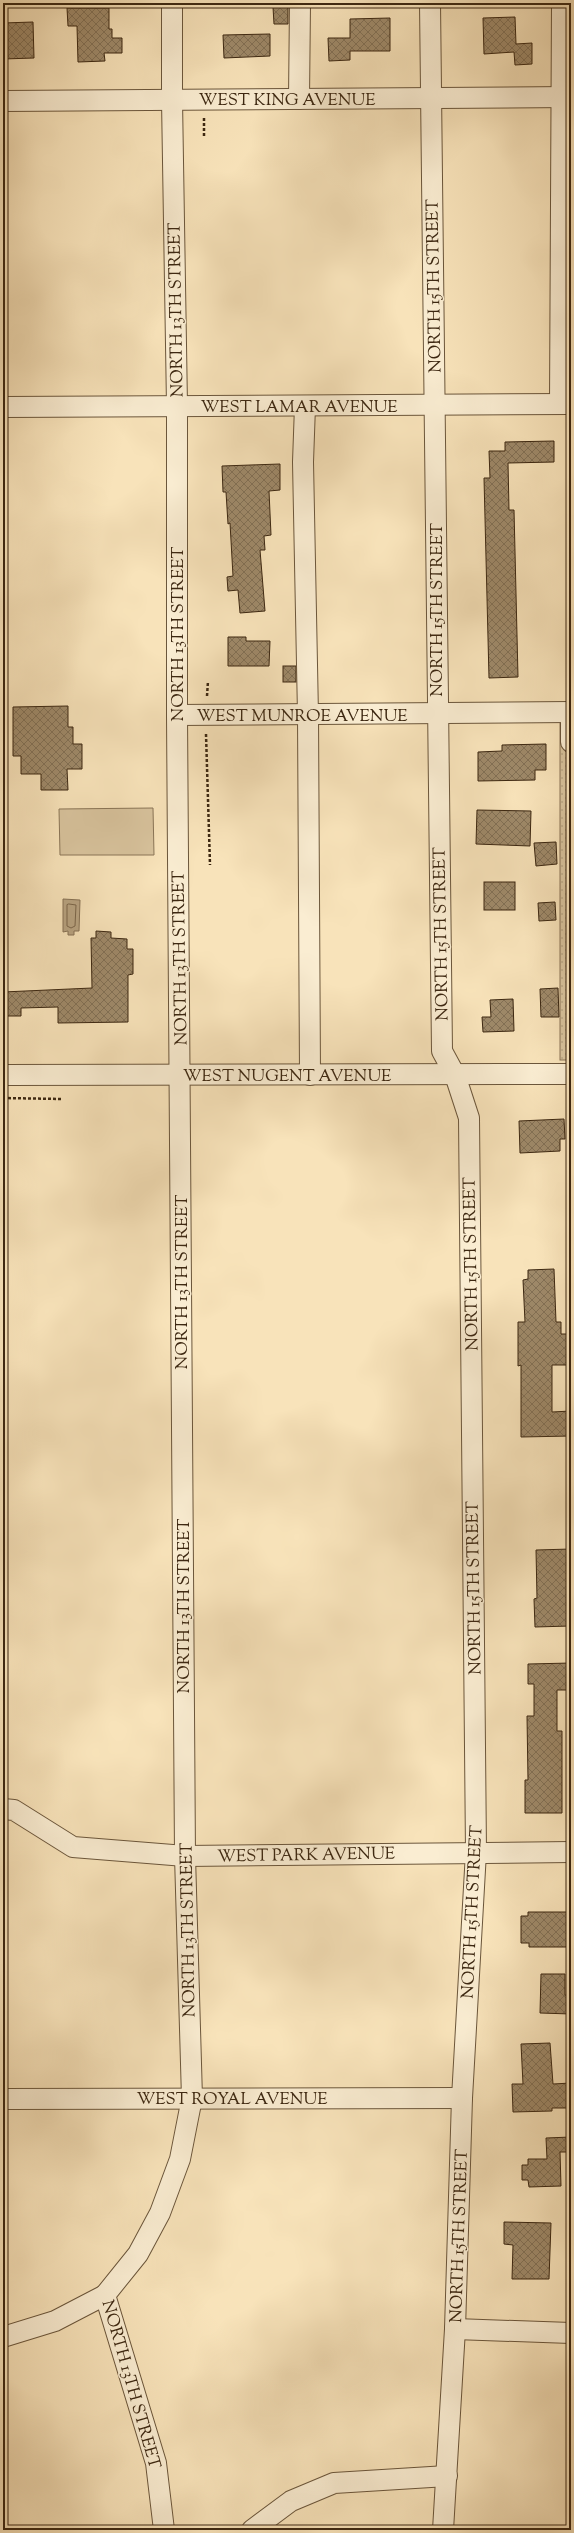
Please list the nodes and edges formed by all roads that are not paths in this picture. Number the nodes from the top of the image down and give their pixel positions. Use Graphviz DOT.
graph roads {
  1 [pos="172,3"];
  2 [pos="300,3"];
  3 [pos="430,3"];
  4 [pos="562,3"];
  5 [pos="566,97"];
  6 [pos="430,98"];
  7 [pos="299,99"];
  8 [pos="172,100"];
  9 [pos="3,101"];
  10 [pos="566,404"];
  11 [pos="177,406"];
  12 [pos="306,406"];
  13 [pos="435,406"];
  14 [pos="3,408"];
  15 [pos="571,712"];
  16 [pos="176,715"];
  17 [pos="308,715"];
  18 [pos="436,715"];
  19 [pos="571,742"];
  20 [pos="571,1074"];
  21 [pos="3,1075"];
  22 [pos="180,1075"];
  23 [pos="310,1075"];
  24 [pos="455,1075"];
  25 [pos="3,1809"];
  26 [pos="476,1852"];
  27 [pos="571,1852"];
  28 [pos="185,1856"];
  29 [pos="192,2098"];
  30 [pos="462,2098"];
  31 [pos="3,2099"];
  32 [pos="105,2295"];
  33 [pos="455,2329"];
  34 [pos="571,2333"];
  35 [pos="3,2337"];
  36 [pos="446,2476"];
  37 [pos="164,2530"];
  38 [pos="252,2530"];
  39 [pos="443,2530"];
  1 -- 8 [label="street, NORTH 13TH STREET"];
  2 -- 7 [label="street"];
  3 -- 6 [label="street, NORTH 15TH STREET"];
  4 -- 5 [label="street"];
  5 -- 6 [label="street, WEST KING AVENUE"];
  5 -- 10 [label="street"];
  6 -- 7 [label="street, WEST KING AVENUE"];
  6 -- 13 [label="street, NORTH 15TH STREET"];
  7 -- 8 [label="street, WEST KING AVENUE"];
  8 -- 9 [label="street, WEST KING AVENUE"];
  8 -- 11 [label="street, NORTH 13TH STREET"];
  10 -- 13 [label="street, WEST LAMAR AVENUE"];
  11 -- 12 [label="street, WEST LAMAR AVENUE"];
  11 -- 14 [label="street, WEST LAMAR AVENUE"];
  11 -- 16 [label="street, NORTH 13TH STREET"];
  12 -- 13 [label="street, WEST LAMAR AVENUE"];
  12 -- 17 [label="street"];
  13 -- 18 [label="street, NORTH 15TH STREET"];
  15 -- 18 [label="street, WEST MUNROE AVENUE"];
  15 -- 19 [label="street"];
  16 -- 17 [label="street, WEST MUNROE AVENUE"];
  16 -- 22 [label="street, NORTH 13TH STREET"];
  17 -- 18 [label="street, WEST MUNROE AVENUE"];
  17 -- 23 [label="street"];
  18 -- 24 [label="street, NORTH 15TH STREET"];
  20 -- 24 [label="street, WEST NUGENT AVENUE"];
  21 -- 22 [label="street, WEST NUGENT AVENUE"];
  22 -- 23 [label="street, WEST NUGENT AVENUE"];
  22 -- 28 [label="street, NORTH 13TH STREET"];
  23 -- 24 [label="street, WEST NUGENT AVENUE"];
  24 -- 26 [label="street, NORTH 15TH STREET"];
  25 -- 28 [label="street, WEST PARK AVENUE"];
  26 -- 27 [label="street, WEST PARK AVENUE"];
  26 -- 28 [label="street, WEST PARK AVENUE"];
  26 -- 30 [label="street, NORTH 15TH STREET"];
  28 -- 29 [label="street, NORTH 13TH STREET"];
  29 -- 30 [label="street, WEST ROYAL AVENUE"];
  29 -- 31 [label="street, WEST ROYAL AVENUE"];
  29 -- 32 [label="street, NORTH 13TH STREET"];
  30 -- 33 [label="street, NORTH 15TH STREET"];
  32 -- 35 [label="street"];
  32 -- 37 [label="street, NORTH 13TH STREET"];
  33 -- 34 [label="street"];
  33 -- 36 [label="street, NORTH 15TH STREET"];
  36 -- 38 [label="street"];
  36 -- 39 [label="street, NORTH 15TH STREET"];
}
